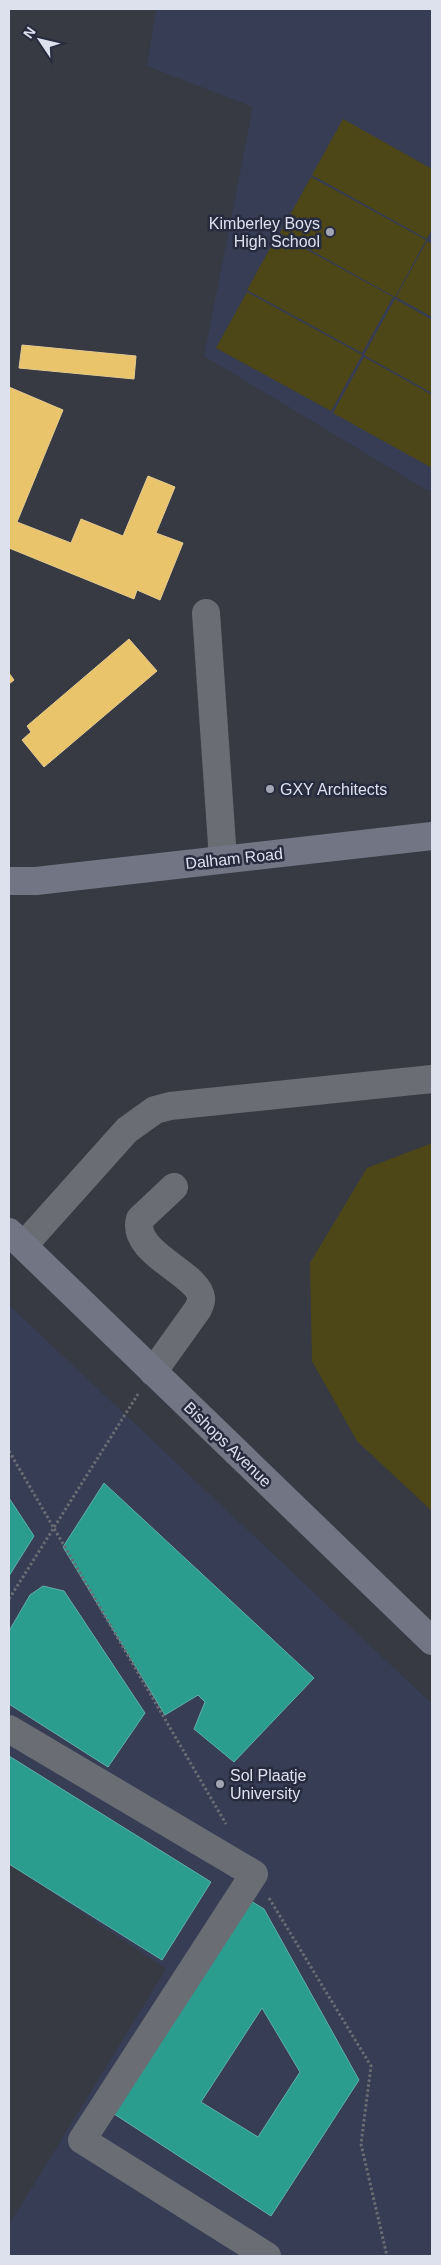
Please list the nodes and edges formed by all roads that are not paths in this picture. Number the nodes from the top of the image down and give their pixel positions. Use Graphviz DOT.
graph roads {
  1 [pos="206,613"];
  2 [pos="432,836"];
  3 [pos="223,859"];
  4 [pos="9,881"];
  5 [pos="36,881"];
  6 [pos="9,887"];
  7 [pos="432,1079"];
  8 [pos="174,1187"];
  9 [pos="9,1223"];
  10 [pos="17,1239"];
  11 [pos="153,1372"];
  12 [pos="432,1641"];
  13 [pos="9,1729"];
  14 [pos="266,2256"];
  1 -- 3 [label="street"];
  2 -- 3 [label="highway, Dalham Road"];
  3 -- 5 [label="highway, Dalham Road"];
  4 -- 5 [label="highway, Dalham Road"];
  5 -- 6 [label="highway, Dalham Road"];
  7 -- 10 [label="street"];
  8 -- 11 [label="street"];
  9 -- 10 [label="highway, Bishops Avenue"];
  10 -- 11 [label="highway, Bishops Avenue"];
  11 -- 12 [label="highway, Bishops Avenue"];
  13 -- 14 [label="street"];
}
